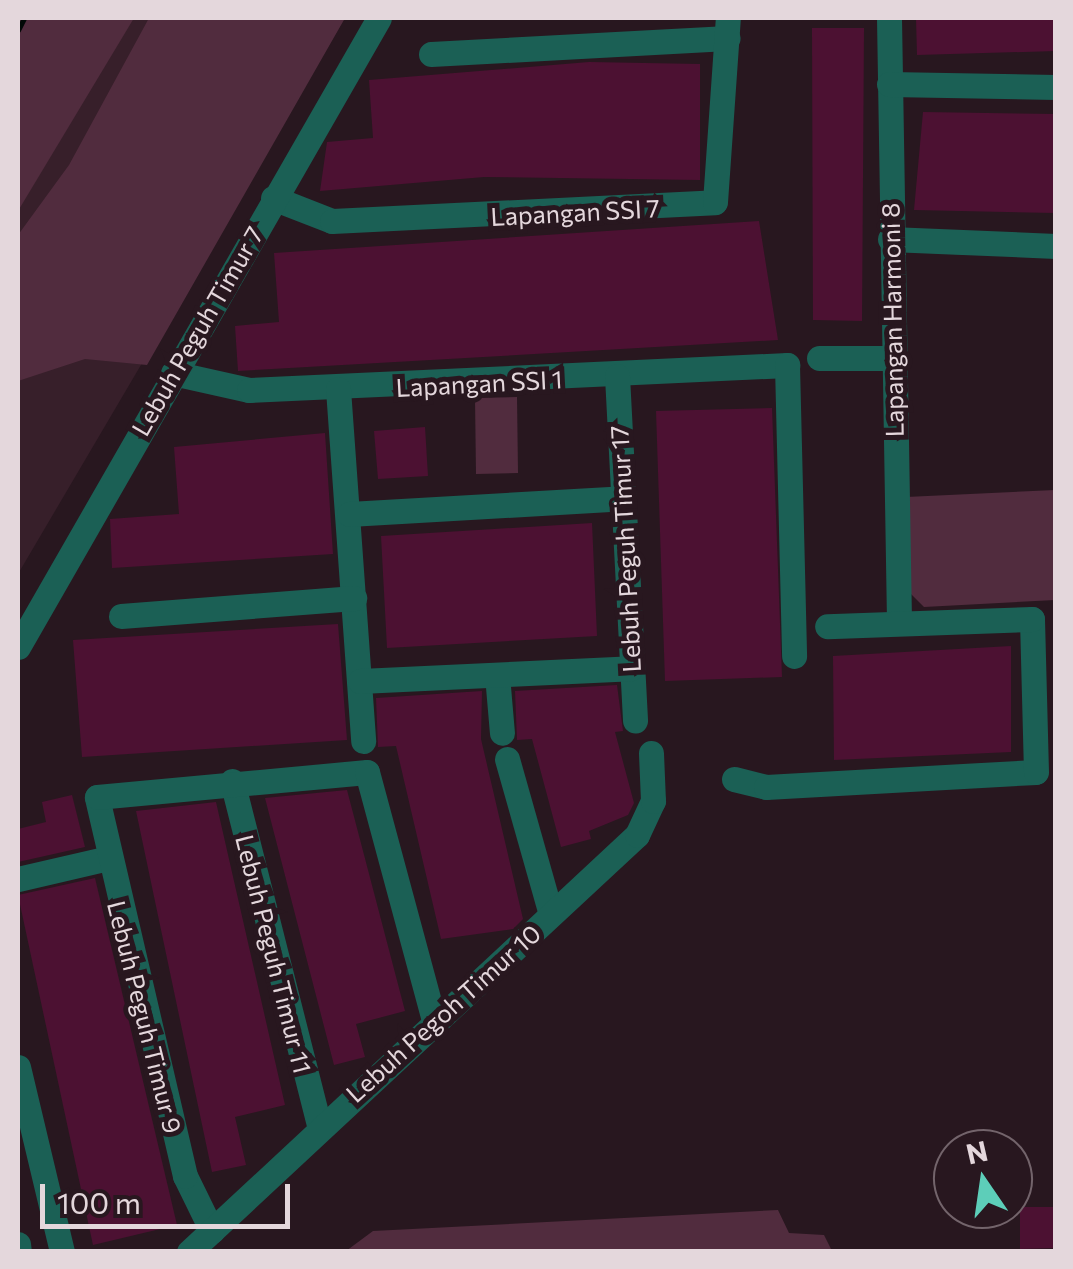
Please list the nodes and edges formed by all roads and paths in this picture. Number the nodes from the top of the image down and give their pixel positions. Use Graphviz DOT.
graph roads {
  1 [pos="379,18"];
  2 [pos="888,18"];
  3 [pos="728,28"];
  4 [pos="431,54"];
  5 [pos="889,84"];
  6 [pos="1056,87"];
  7 [pos="273,198"];
  8 [pos="890,239"];
  9 [pos="1056,246"];
  10 [pos="819,358"];
  11 [pos="892,358"];
  12 [pos="173,373"];
  13 [pos="617,376"];
  14 [pos="338,389"];
  15 [pos="623,498"];
  16 [pos="349,514"];
  17 [pos="354,598"];
  18 [pos="121,616"];
  19 [pos="899,622"];
  20 [pos="827,626"];
  21 [pos="18,647"];
  22 [pos="794,656"];
  23 [pos="631,668"];
  24 [pos="497,675"];
  25 [pos="360,681"];
  26 [pos="634,721"];
  27 [pos="502,733"];
  28 [pos="363,741"];
  29 [pos="651,753"];
  30 [pos="507,760"];
  31 [pos="734,779"];
  32 [pos="232,781"];
  33 [pos="104,859"];
  34 [pos="18,879"];
  35 [pos="551,914"];
  36 [pos="434,1021"];
  37 [pos="18,1067"];
  38 [pos="319,1126"];
  39 [pos="212,1231"];
  40 [pos="18,1244"];
  41 [pos="19,1252"];
  42 [pos="62,1252"];
  43 [pos="190,1252"];
  1 -- 7 [label="street, Lebuh Peguh Timur 7"];
  2 -- 5 [label="street, Lapangan Harmoni 8"];
  3 -- 4 [label="street, Lapangan SSI 7"];
  3 -- 7 [label="street, Lapangan SSI 7"];
  5 -- 6 [label="street"];
  5 -- 8 [label="street, Lapangan Harmoni 8"];
  7 -- 12 [label="street, Lebuh Peguh Timur 7"];
  8 -- 9 [label="street"];
  8 -- 11 [label="street, Lapangan Harmoni 8"];
  10 -- 11 [label="street"];
  11 -- 19 [label="street, Lapangan Harmoni 8"];
  12 -- 14 [label="street, Lapangan SSI 1"];
  12 -- 21 [label="street, Lebuh Peguh Timur 7"];
  13 -- 14 [label="street, Lapangan SSI 1"];
  13 -- 15 [label="street, Lebuh Peguh Timur 17"];
  13 -- 22 [label="street, Lapangan SSI 1"];
  14 -- 16 [label="street"];
  15 -- 16 [label="street"];
  15 -- 23 [label="street, Lebuh Peguh Timur 17"];
  16 -- 17 [label="street"];
  17 -- 18 [label="street"];
  17 -- 25 [label="street"];
  19 -- 20 [label="street"];
  19 -- 31 [label="street"];
  23 -- 24 [label="street"];
  23 -- 26 [label="street, Lebuh Peguh Timur 17"];
  24 -- 25 [label="street"];
  24 -- 27 [label="street"];
  25 -- 28 [label="street"];
  29 -- 35 [label="street, Lebuh Pegoh Timur 10"];
  30 -- 35 [label="street"];
  32 -- 33 [label="street, Lebuh Peguh Timur 9"];
  32 -- 36 [label="street"];
  32 -- 38 [label="street, Lebuh Peguh Timur 11"];
  33 -- 34 [label="street"];
  33 -- 39 [label="street, Lebuh Peguh Timur 9"];
  35 -- 36 [label="street, Lebuh Pegoh Timur 10"];
  36 -- 38 [label="street, Lebuh Pegoh Timur 10"];
  37 -- 42 [label="street"];
  38 -- 39 [label="street, Lebuh Pegoh Timur 10"];
  39 -- 43 [label="street, Lebuh Pegoh Timur 10"];
  40 -- 41 [label="street"];
}
